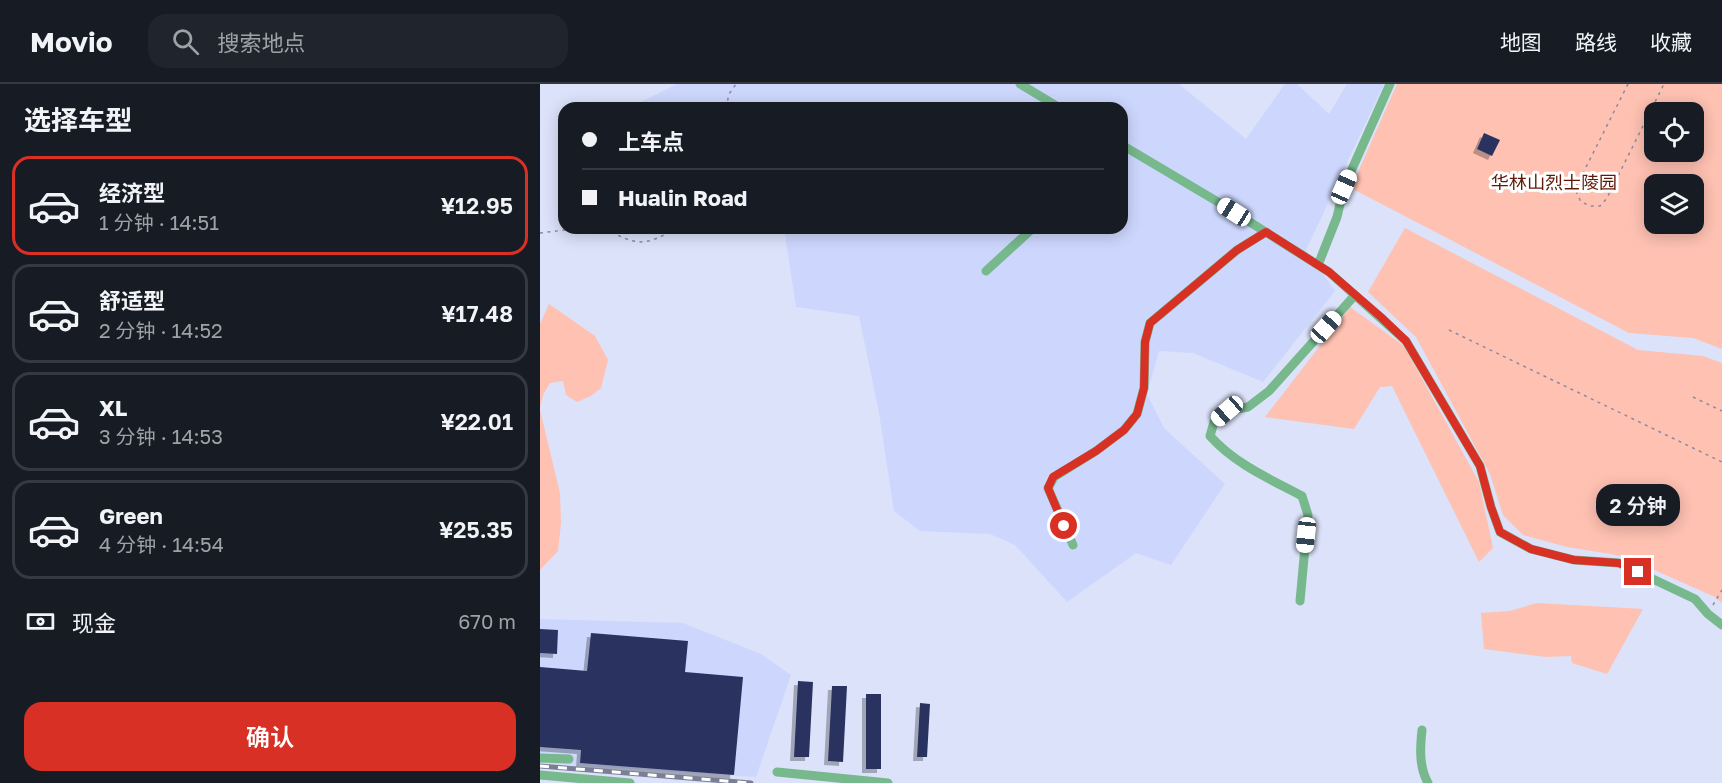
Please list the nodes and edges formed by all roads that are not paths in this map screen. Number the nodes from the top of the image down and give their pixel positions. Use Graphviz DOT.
graph roads {
  1 [pos="1020,84"];
  2 [pos="1390,84"];
  3 [pos="1050,102"];
  4 [pos="1128,149"];
  5 [pos="1266,232"];
  6 [pos="1026,234"];
  7 [pos="1318,265"];
  8 [pos="986,271"];
  9 [pos="1355,295"];
  10 [pos="1073,545"];
  11 [pos="1300,601"];
  12 [pos="1722,625"];
  13 [pos="1422,730"];
  14 [pos="540,758"];
  15 [pos="569,759"];
  16 [pos="777,772"];
  17 [pos="540,775"];
  18 [pos="630,783"];
  19 [pos="888,783"];
  20 [pos="1428,783"];
  1 -- 3 [label="street"];
  2 -- 7 [label="street"];
  4 -- 5 [label="street"];
  5 -- 7 [label="street"];
  5 -- 10 [label="street"];
  6 -- 8 [label="street"];
  7 -- 9 [label="street"];
  9 -- 11 [label="street"];
  9 -- 12 [label="street"];
  13 -- 20 [label="street"];
  14 -- 15 [label="street"];
  16 -- 19 [label="street"];
  17 -- 18 [label="street"];
}
